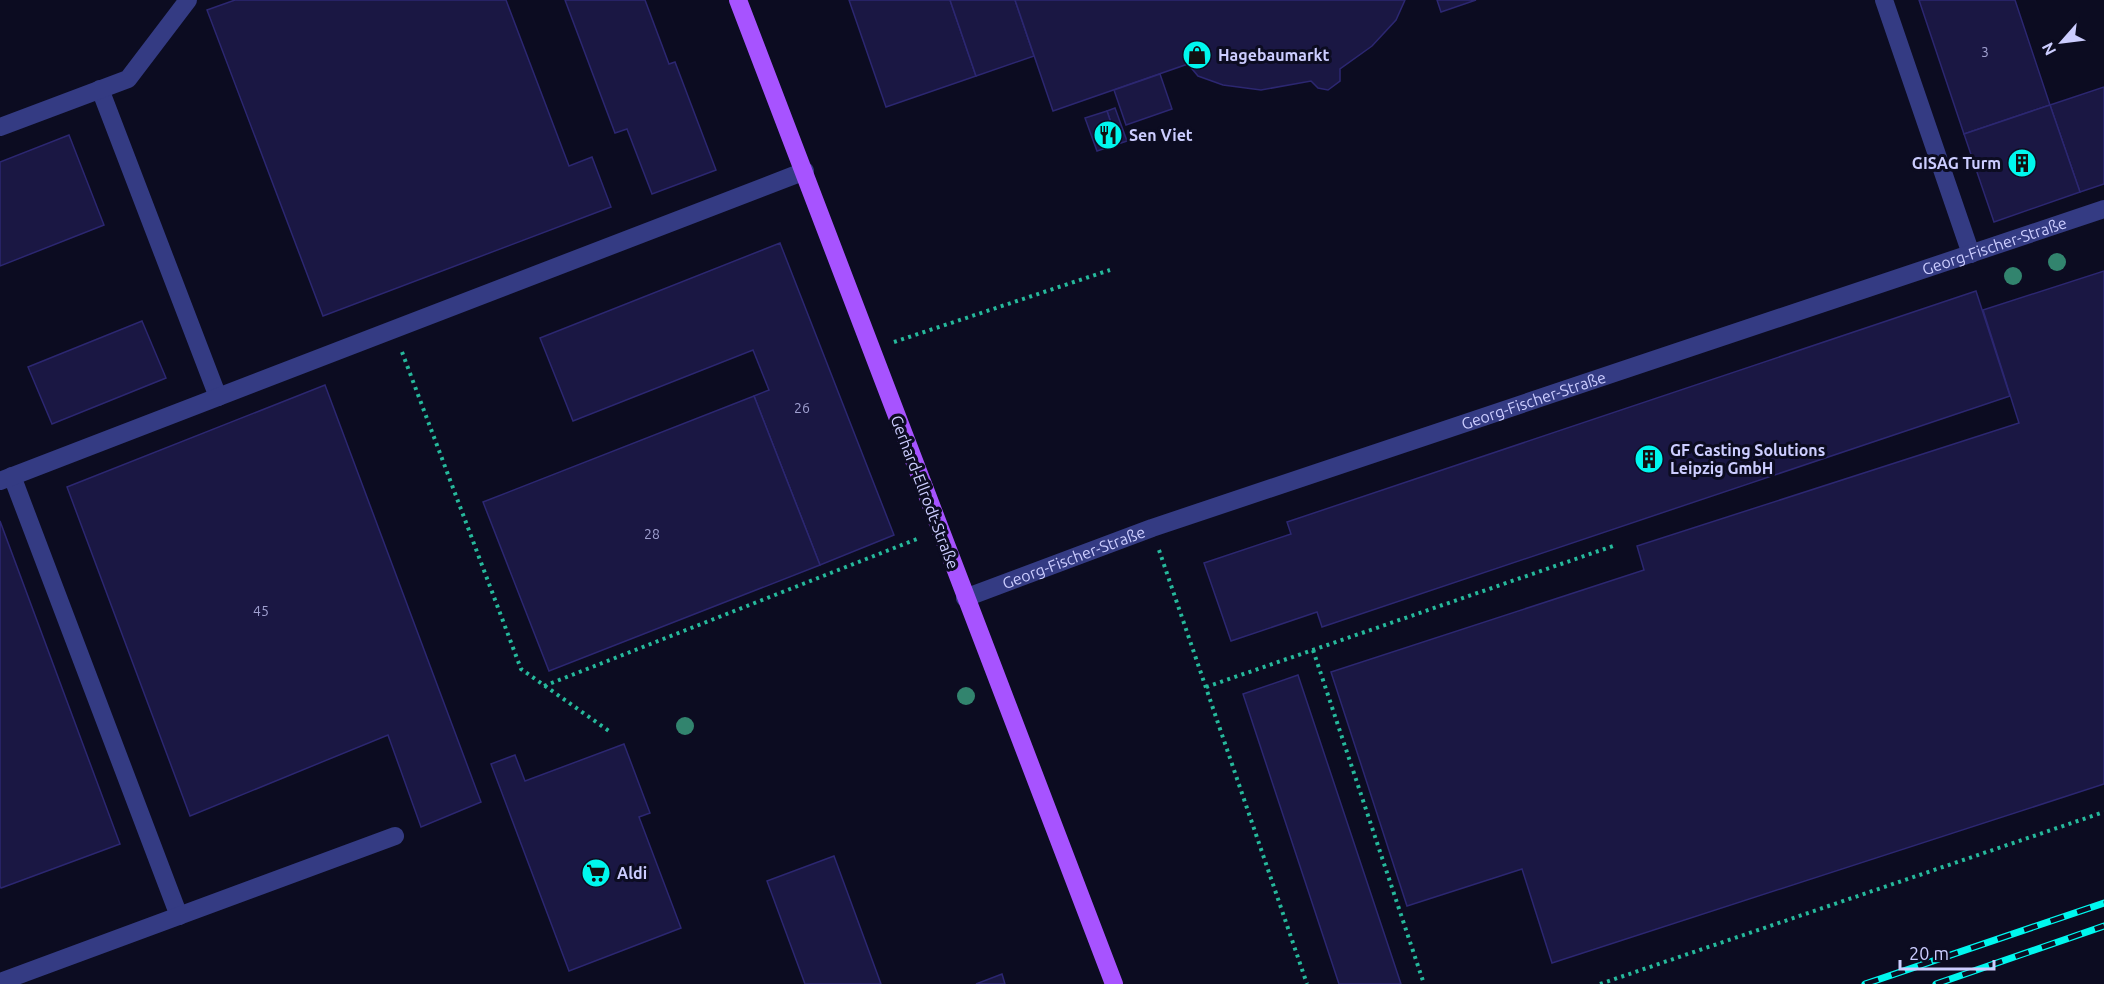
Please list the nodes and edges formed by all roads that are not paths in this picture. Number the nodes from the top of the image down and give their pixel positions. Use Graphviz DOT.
graph roads {
  1 [pos="188,0"];
  2 [pos="738,0"];
  3 [pos="1884,0"];
  4 [pos="100,89"];
  5 [pos="0,127"];
  6 [pos="804,171"];
  7 [pos="2104,209"];
  8 [pos="1971,254"];
  9 [pos="218,397"];
  10 [pos="6,478"];
  11 [pos="965,598"];
  12 [pos="395,836"];
  13 [pos="179,916"];
  14 [pos="0,982"];
  15 [pos="1114,984"];
  1 -- 4 [label="street"];
  2 -- 6 [label="main road, Gerhard-Ellrodt-Straße"];
  3 -- 8 [label="street"];
  4 -- 5 [label="street"];
  4 -- 9 [label="street"];
  6 -- 9 [label="street"];
  6 -- 11 [label="main road, Gerhard-Ellrodt-Straße"];
  7 -- 8 [label="street, Georg-Fischer-Straße"];
  8 -- 11 [label="street, Georg-Fischer-Straße"];
  9 -- 10 [label="street"];
  10 -- 13 [label="street"];
  11 -- 15 [label="main road, Gerhard-Ellrodt-Straße"];
  12 -- 13 [label="street"];
  13 -- 14 [label="street"];
}
